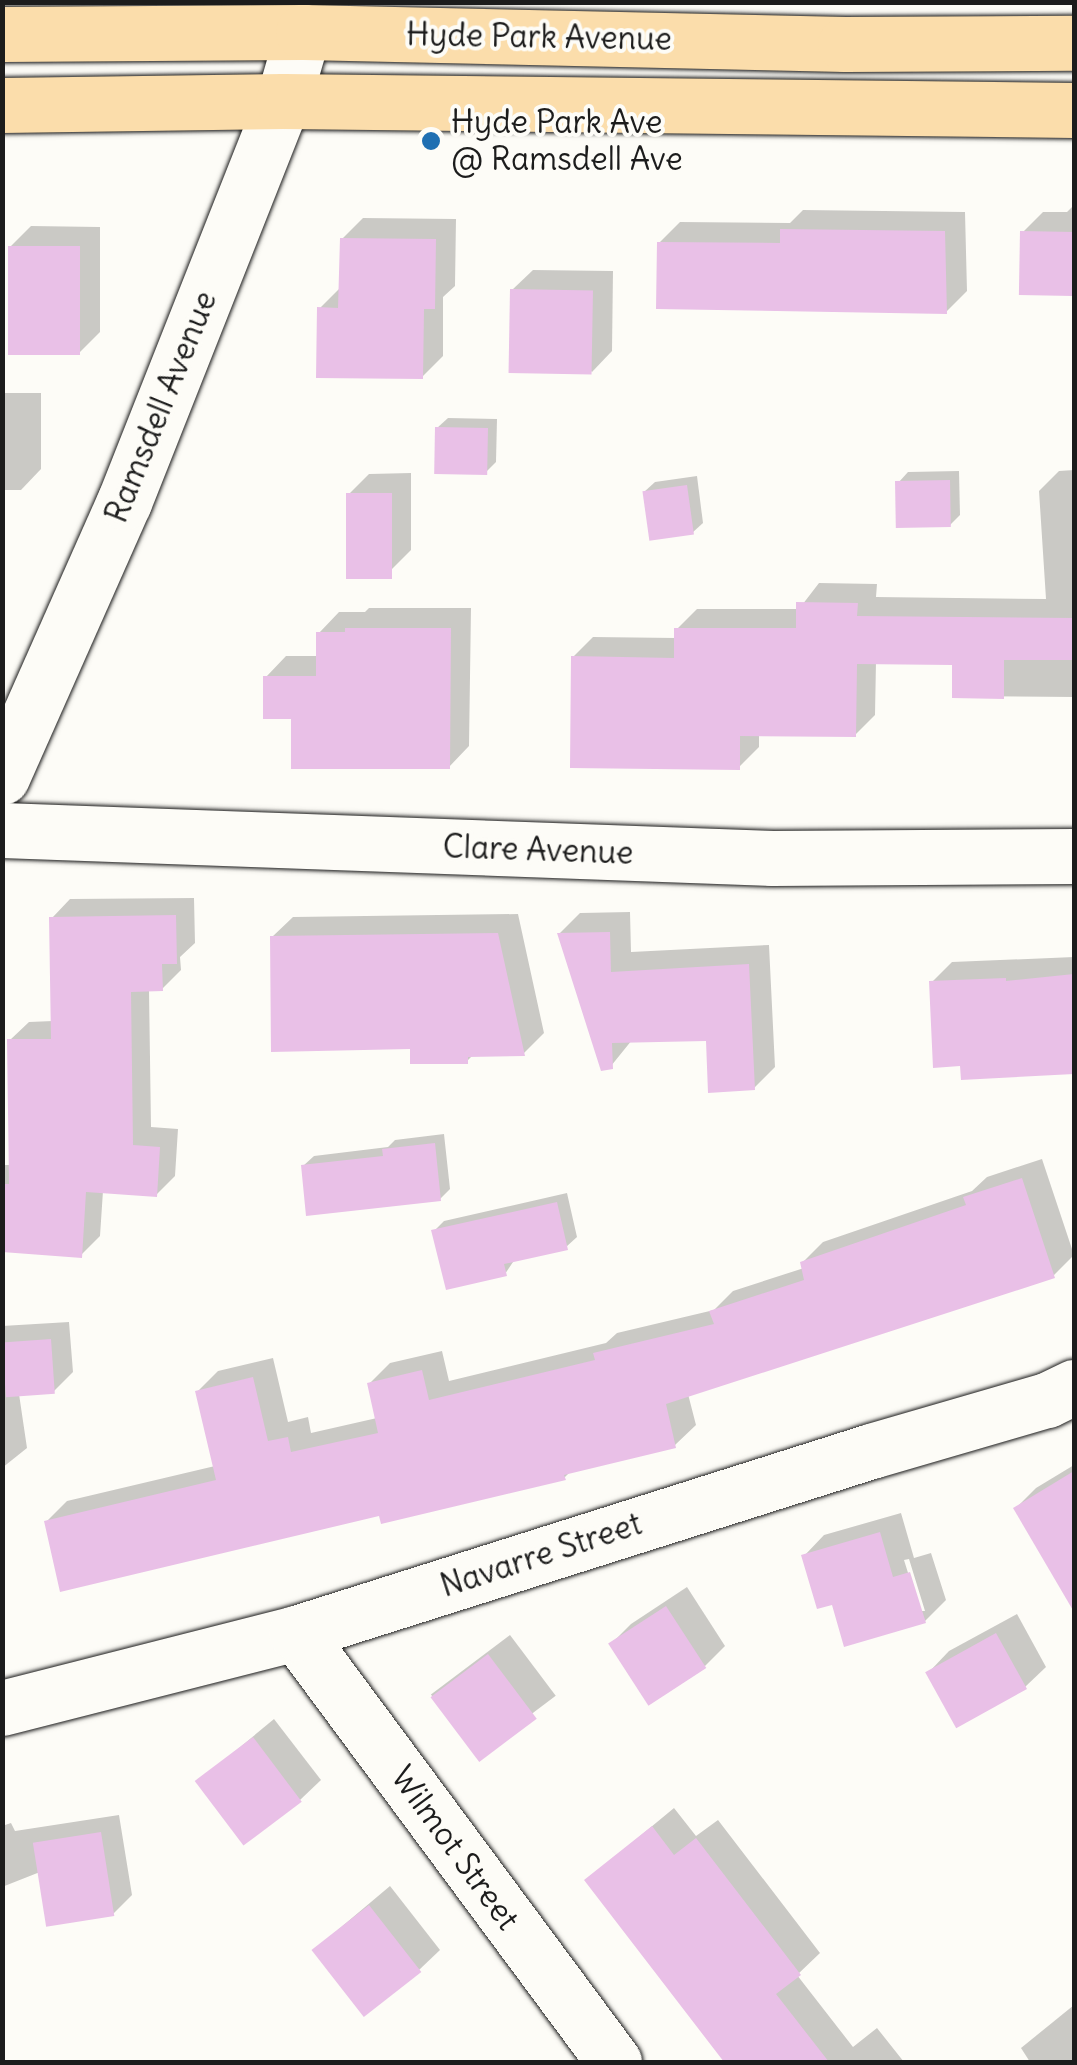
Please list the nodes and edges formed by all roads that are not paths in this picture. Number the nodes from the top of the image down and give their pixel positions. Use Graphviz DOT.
graph roads {
  1 [pos="303,32"];
  2 [pos="2,34"];
  3 [pos="1074,44"];
  4 [pos="284,102"];
  5 [pos="2,105"];
  6 [pos="1074,110"];
  7 [pos="2,777"];
  8 [pos="2,830"];
  9 [pos="1074,856"];
  10 [pos="1074,1387"];
  11 [pos="296,1633"];
  12 [pos="2,1708"];
  13 [pos="614,2062"];
  1 -- 2 [label="main road, Hyde Park Avenue"];
  1 -- 3 [label="main road, Hyde Park Avenue"];
  1 -- 4 [label="street, Ramsdell Avenue"];
  4 -- 5 [label="main road, Hyde Park Avenue"];
  4 -- 6 [label="main road, Hyde Park Avenue"];
  4 -- 7 [label="street, Ramsdell Avenue"];
  8 -- 9 [label="street, Clare Avenue"];
  10 -- 11 [label="street, Navarre Street"];
  11 -- 12 [label="street, Navarre Street"];
  11 -- 13 [label="street, Wilmot Street"];
}
